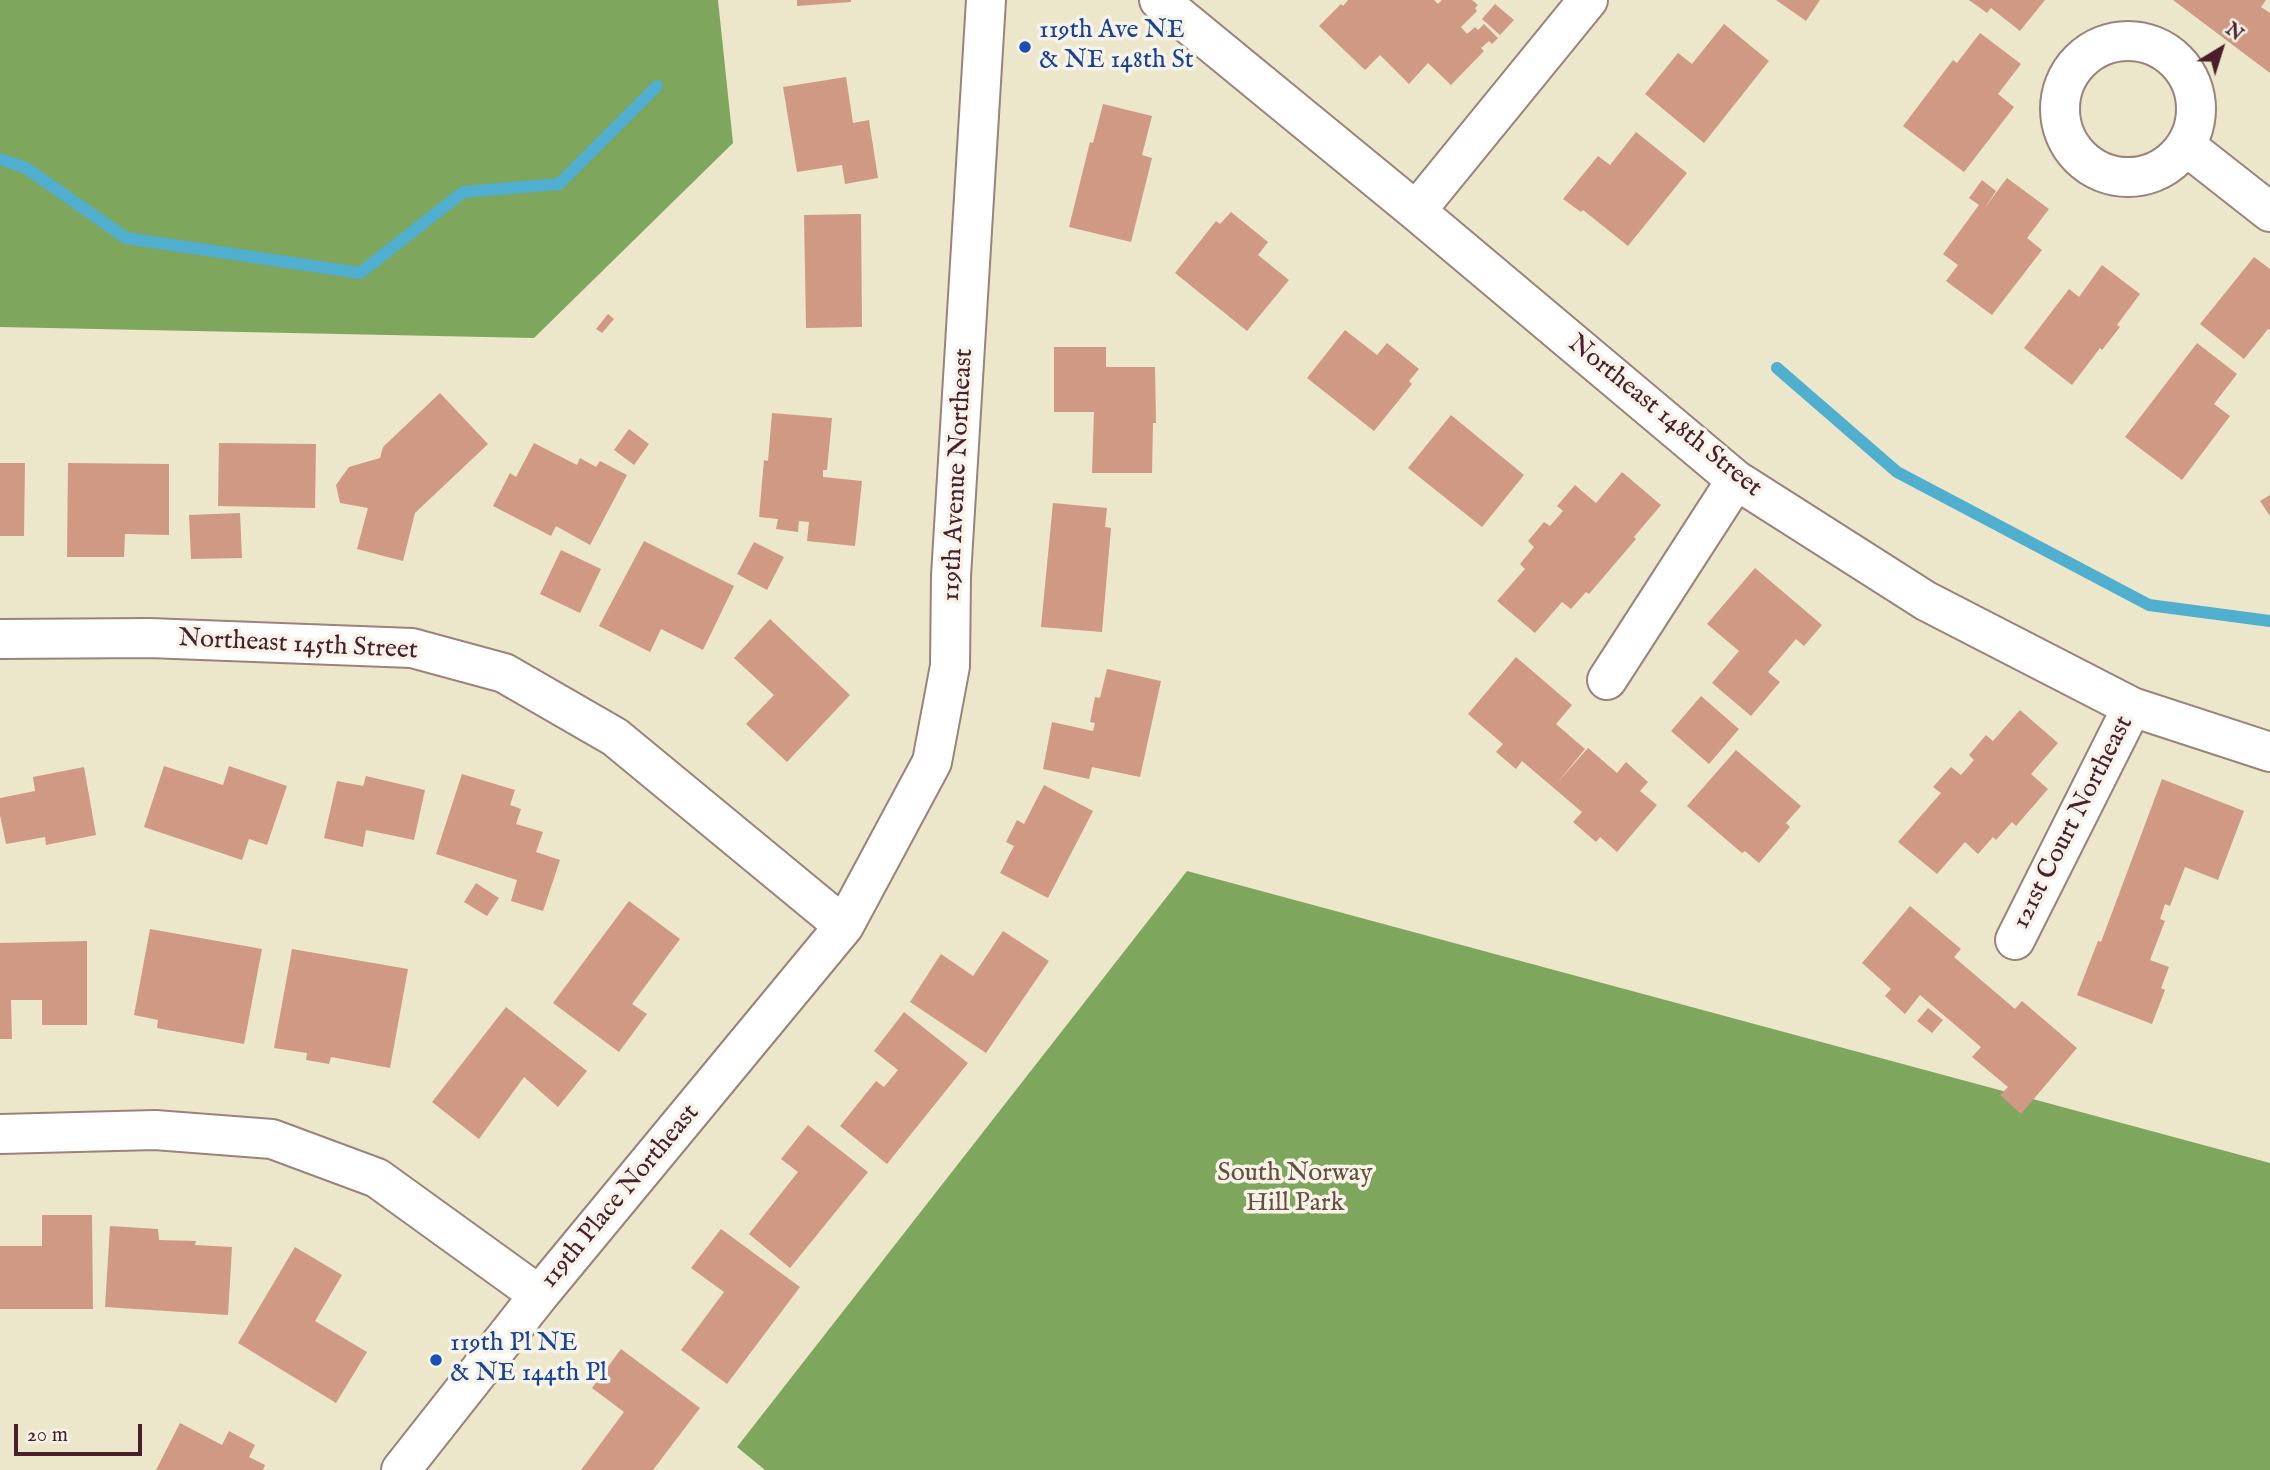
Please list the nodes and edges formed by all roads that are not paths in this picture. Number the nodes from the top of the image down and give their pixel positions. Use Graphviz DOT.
graph roads {
  1 [pos="986,0"];
  2 [pos="1159,0"];
  3 [pos="1587,0"];
  4 [pos="2186,146"];
  5 [pos="1416,211"];
  6 [pos="2270,212"];
  7 [pos="1736,480"];
  8 [pos="0,639"];
  9 [pos="1607,680"];
  10 [pos="2132,707"];
  11 [pos="2270,752"];
  12 [pos="844,926"];
  13 [pos="2015,940"];
  14 [pos="0,1134"];
  15 [pos="540,1295"];
  16 [pos="401,1470"];
  1 -- 12 [label="street, 119th Avenue Northeast"];
  2 -- 5 [label="street, Northeast 148th Street"];
  3 -- 5 [label="street"];
  4 -- 6 [label="street"];
  5 -- 7 [label="street, Northeast 148th Street"];
  7 -- 9 [label="street"];
  7 -- 10 [label="street, Northeast 148th Street"];
  8 -- 12 [label="street, Northeast 145th Street"];
  10 -- 11 [label="street, Northeast 148th Street"];
  10 -- 13 [label="street, 121st Court Northeast"];
  12 -- 15 [label="street, 119th Place Northeast"];
  14 -- 15 [label="street"];
  15 -- 16 [label="street, 119th Place Northeast"];
}
